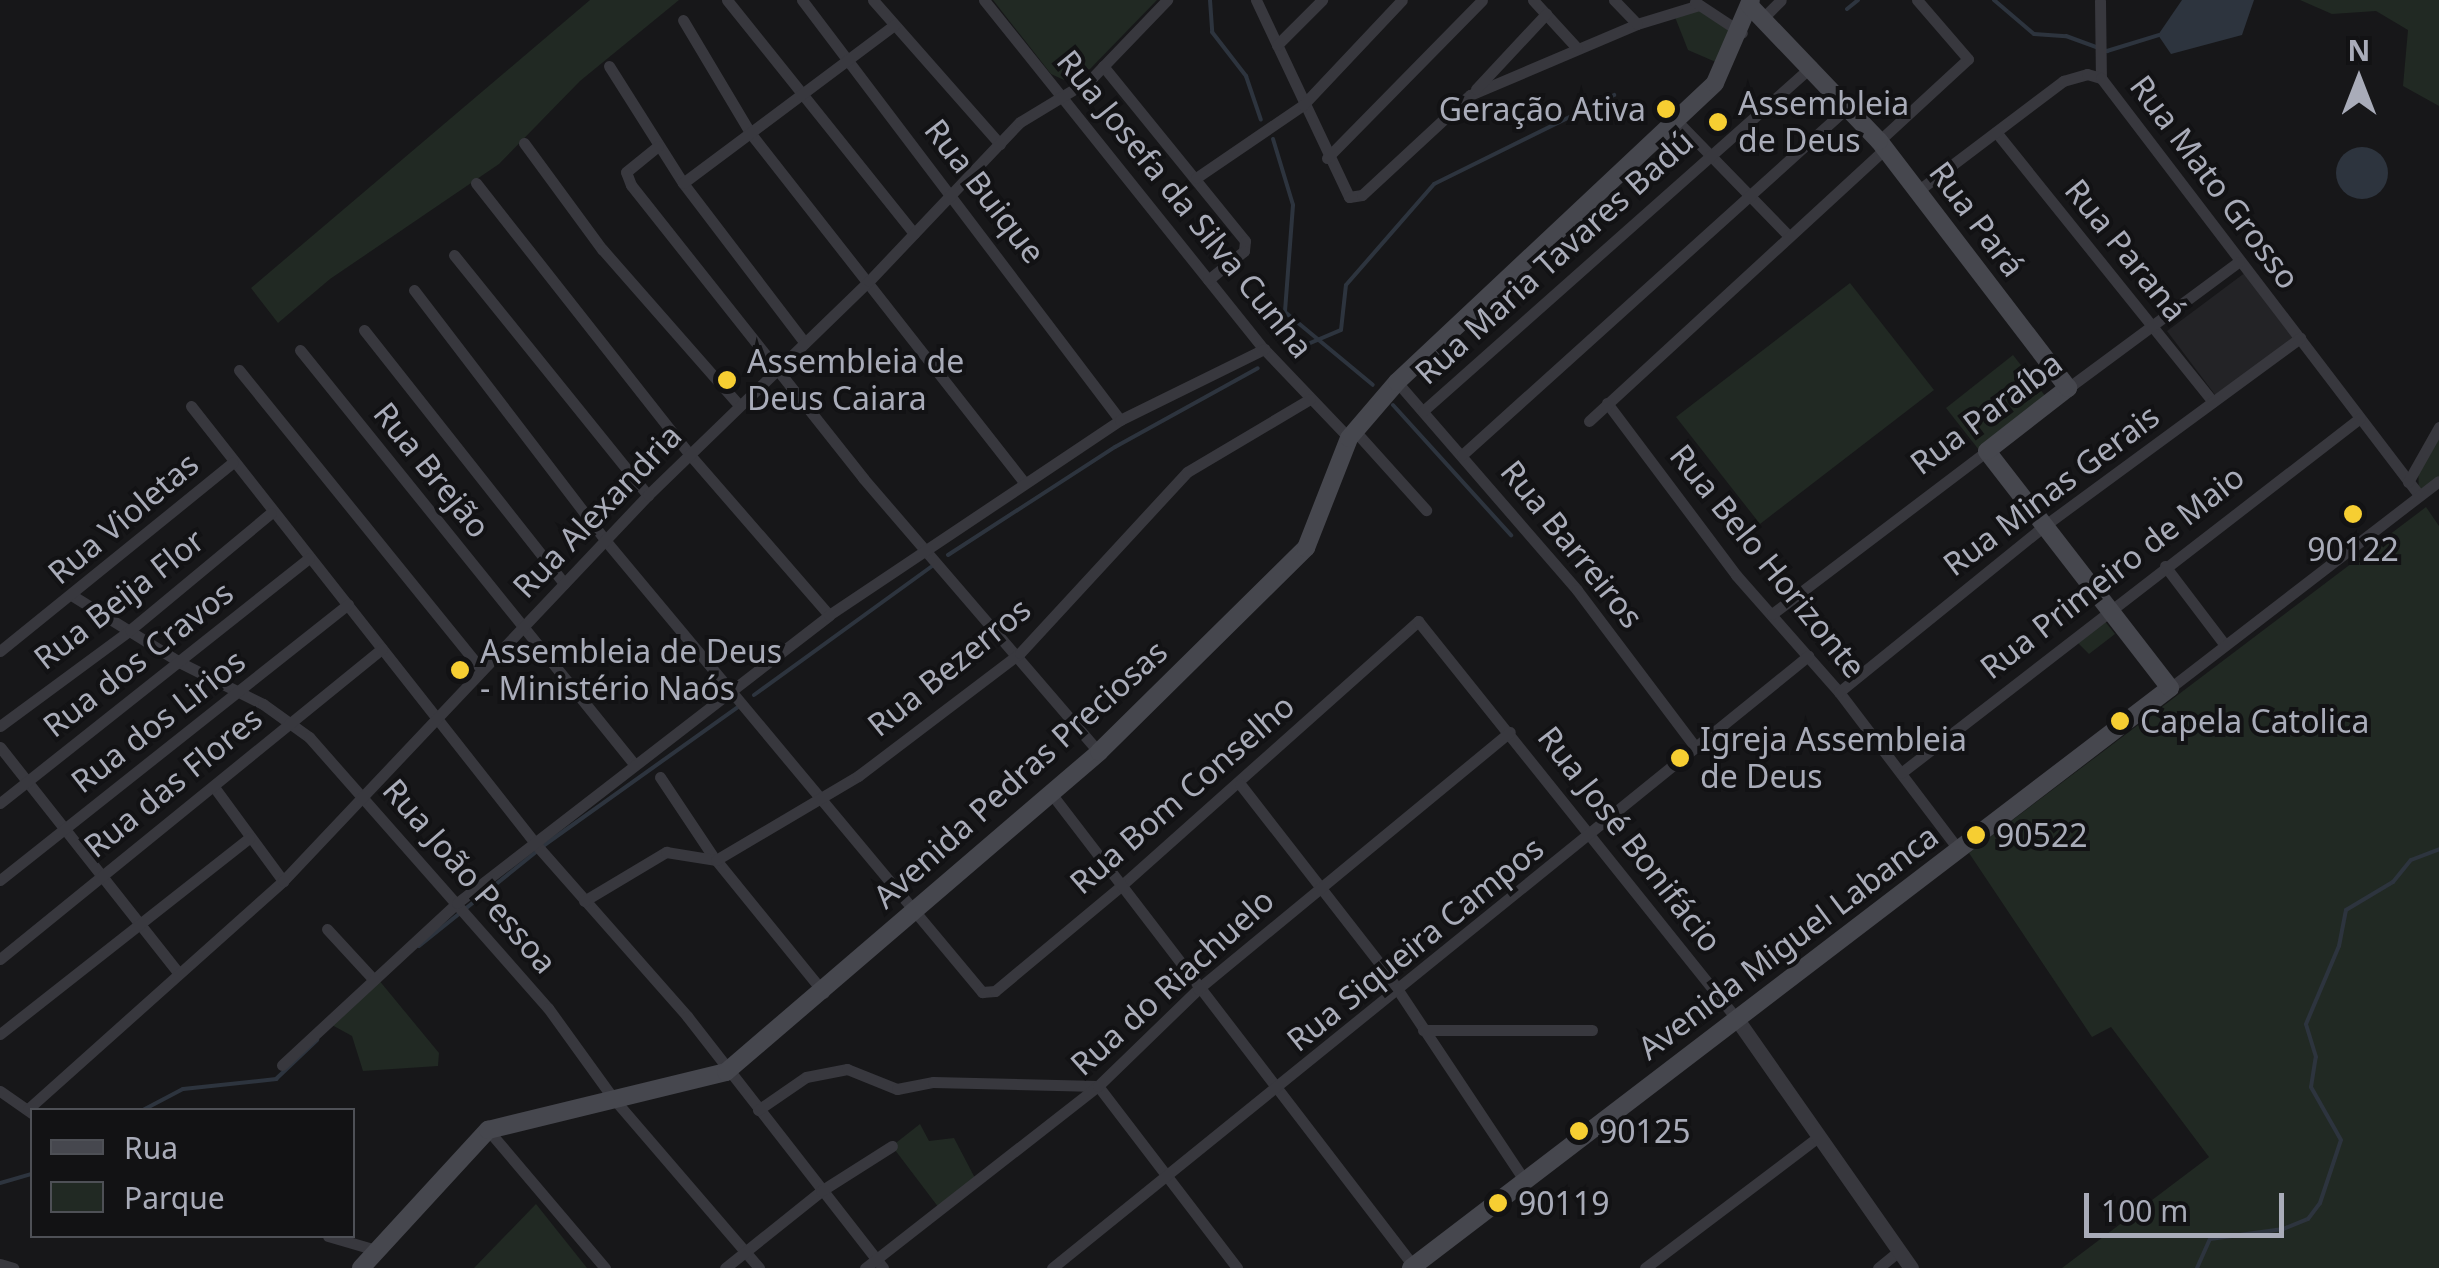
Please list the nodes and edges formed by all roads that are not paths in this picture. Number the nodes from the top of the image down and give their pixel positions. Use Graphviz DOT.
graph roads {
  1 [pos="727,0"];
  2 [pos="802,0"];
  3 [pos="873,0"];
  4 [pos="984,0"];
  5 [pos="1166,0"];
  6 [pos="1256,0"];
  7 [pos="1322,0"];
  8 [pos="1402,0"];
  9 [pos="1482,0"];
  10 [pos="1533,0"];
  11 [pos="1614,0"];
  12 [pos="1781,0"];
  13 [pos="1917,0"];
  14 [pos="2100,0"];
  15 [pos="1696,3"];
  16 [pos="1754,8"];
  17 [pos="1546,14"];
  18 [pos="684,20"];
  19 [pos="1638,24"];
  20 [pos="894,25"];
  21 [pos="1742,33"];
  22 [pos="1277,45"];
  23 [pos="1578,48"];
  24 [pos="850,60"];
  25 [pos="608,66"];
  26 [pos="1103,66"];
  27 [pos="1812,66"];
  28 [pos="2101,78"];
  29 [pos="1470,95"];
  30 [pos="802,96"];
  31 [pos="1060,98"];
  32 [pos="1303,105"];
  33 [pos="1848,107"];
  34 [pos="1678,122"];
  35 [pos="1996,132"];
  36 [pos="751,134"];
  37 [pos="524,143"];
  38 [pos="1000,144"];
  39 [pos="1882,145"];
  40 [pos="658,146"];
  41 [pos="1708,154"];
  42 [pos="1326,158"];
  43 [pos="1196,178"];
  44 [pos="476,183"];
  45 [pos="683,183"];
  46 [pos="1919,190"];
  47 [pos="952,194"];
  48 [pos="1750,195"];
  49 [pos="914,233"];
  50 [pos="1788,235"];
  51 [pos="454,255"];
  52 [pos="2238,262"];
  53 [pos="1208,280"];
  54 [pos="868,281"];
  55 [pos="414,290"];
  56 [pos="2153,327"];
  57 [pos="364,330"];
  58 [pos="2300,338"];
  59 [pos="804,343"];
  60 [pos="1264,349"];
  61 [pos="300,350"];
  62 [pos="778,368"];
  63 [pos="238,370"];
  64 [pos="1398,382"];
  65 [pos="2068,388"];
  66 [pos="1310,399"];
  67 [pos="2213,402"];
  68 [pos="1607,403"];
  69 [pos="739,405"];
  70 [pos="190,406"];
  71 [pos="1423,411"];
  72 [pos="2360,418"];
  73 [pos="1120,420"];
  74 [pos="1589,421"];
  75 [pos="2439,427"];
  76 [pos="1351,434"];
  77 [pos="1987,451"];
  78 [pos="690,455"];
  79 [pos="1462,455"];
  80 [pos="232,463"];
  81 [pos="2439,481"];
  82 [pos="1024,482"];
  83 [pos="2408,482"];
  84 [pos="648,495"];
  85 [pos="2418,495"];
  86 [pos="1426,510"];
  87 [pos="271,513"];
  88 [pos="2044,526"];
  89 [pos="606,540"];
  90 [pos="926,546"];
  91 [pos="309,558"];
  92 [pos="2165,566"];
  93 [pos="564,583"];
  94 [pos="73,596"];
  95 [pos="348,604"];
  96 [pos="2106,608"];
  97 [pos="829,614"];
  98 [pos="1772,614"];
  99 [pos="1410,623"];
  100 [pos="522,627"];
  101 [pos="130,630"];
  102 [pos="2225,645"];
  103 [pos="382,649"];
  104 [pos="0,650"];
  105 [pos="1020,653"];
  106 [pos="1808,656"];
  107 [pos="180,663"];
  108 [pos="482,670"];
  109 [pos="734,687"];
  110 [pos="2170,688"];
  111 [pos="240,692"];
  112 [pos="1838,692"];
  113 [pos="437,716"];
  114 [pos="289,723"];
  115 [pos="0,726"];
  116 [pos="1510,732"];
  117 [pos="0,747"];
  118 [pos="1696,748"];
  119 [pos="1098,752"];
  120 [pos="634,764"];
  121 [pos="1900,773"];
  122 [pos="660,777"];
  123 [pos="26,781"];
  124 [pos="1240,784"];
  125 [pos="214,787"];
  126 [pos="1050,792"];
  127 [pos="823,796"];
  128 [pos="366,797"];
  129 [pos="0,803"];
  130 [pos="66,828"];
  131 [pos="1590,836"];
  132 [pos="249,838"];
  133 [pos="537,845"];
  134 [pos="1958,850"];
  135 [pos="714,858"];
  136 [pos="103,876"];
  137 [pos="0,880"];
  138 [pos="283,881"];
  139 [pos="1122,885"];
  140 [pos="1320,888"];
  141 [pos="584,901"];
  142 [pos="458,905"];
  143 [pos="911,910"];
  144 [pos="140,923"];
  145 [pos="327,929"];
  146 [pos="0,959"];
  147 [pos="178,972"];
  148 [pos="374,980"];
  149 [pos="1198,989"];
  150 [pos="1399,992"];
  151 [pos="824,993"];
  152 [pos="1736,1018"];
  153 [pos="1423,1030"];
  154 [pos="1592,1030"];
  155 [pos="0,1034"];
  156 [pos="282,1065"];
  157 [pos="726,1072"];
  158 [pos="1098,1086"];
  159 [pos="0,1090"];
  160 [pos="1278,1091"];
  161 [pos="614,1098"];
  162 [pos="33,1108"];
  163 [pos="758,1110"];
  164 [pos="30,1111"];
  165 [pos="488,1130"];
  166 [pos="1817,1138"];
  167 [pos="892,1146"];
  168 [pos="1169,1178"];
  169 [pos="1524,1181"];
  170 [pos="821,1191"];
  171 [pos="335,1238"];
  172 [pos="376,1250"];
  173 [pos="746,1251"];
  174 [pos="1898,1252"];
  175 [pos="0,1264"];
  176 [pos="880,1264"];
  177 [pos="1056,1267"];
  178 [pos="1414,1267"];
  179 [pos="14,1268"];
  180 [pos="361,1268"];
  181 [pos="605,1268"];
  182 [pos="725,1268"];
  183 [pos="760,1268"];
  184 [pos="866,1268"];
  185 [pos="1237,1268"];
  186 [pos="1646,1268"];
  187 [pos="1878,1268"];
  188 [pos="1911,1268"];
  1 -- 30 [label="street"];
  2 -- 24 [label="street, Rua Buique"];
  3 -- 20 [label="street"];
  4 -- 31 [label="street, Rua Josefa da Silva Cunha"];
  5 -- 26 [label="street, Rua Alexandria"];
  6 -- 22 [label="street"];
  7 -- 22 [label="street"];
  8 -- 32 [label="street"];
  9 -- 42 [label="street"];
  10 -- 17 [label="street"];
  11 -- 19 [label="street"];
  12 -- 16 [label="street"];
  13 -- 39 [label="street"];
  14 -- 28 [label="street"];
  15 -- 19 [label="street"];
  15 -- 21 [label="street"];
  16 -- 21 [label="main road, Avenida Pedras Preciosas"];
  16 -- 27 [label="main road, Rua Pará"];
  17 -- 23 [label="street"];
  17 -- 29 [label="street"];
  18 -- 36 [label="street"];
  19 -- 23 [label="street"];
  20 -- 24 [label="street"];
  20 -- 38 [label="street"];
  21 -- 34 [label="main road, Avenida Pedras Preciosas"];
  22 -- 32 [label="street"];
  23 -- 29 [label="street"];
  24 -- 30 [label="street"];
  24 -- 47 [label="street, Rua Buique"];
  25 -- 40 [label="street"];
  26 -- 31 [label="street, Rua Alexandria"];
  26 -- 43 [label="street"];
  27 -- 33 [label="main road, Rua Pará"];
  27 -- 41 [label="street, Rua Maria Tavares Badú"];
  28 -- 35 [label="street, Rua Mato Grosso"];
  28 -- 52 [label="street, Rua Mato Grosso"];
  29 -- 42 [label="street"];
  30 -- 36 [label="street"];
  30 -- 49 [label="street"];
  31 -- 38 [label="street, Rua Alexandria"];
  31 -- 53 [label="street, Rua Josefa da Silva Cunha"];
  32 -- 42 [label="street"];
  32 -- 43 [label="street"];
  33 -- 39 [label="main road, Rua Pará"];
  33 -- 48 [label="street"];
  34 -- 41 [label="street"];
  34 -- 64 [label="main road, Avenida Pedras Preciosas"];
  35 -- 46 [label="street, Rua Mato Grosso"];
  35 -- 56 [label="street, Rua Paraná"];
  36 -- 45 [label="street"];
  36 -- 54 [label="street"];
  37 -- 69 [label="street"];
  38 -- 47 [label="street, Rua Alexandria"];
  39 -- 46 [label="main road, Rua Pará"];
  39 -- 50 [label="street"];
  40 -- 45 [label="street"];
  40 -- 62 [label="street"];
  41 -- 48 [label="street"];
  41 -- 71 [label="street, Rua Maria Tavares Badú"];
  43 -- 53 [label="street"];
  44 -- 78 [label="street"];
  45 -- 59 [label="street"];
  46 -- 65 [label="main road, Rua Pará"];
  47 -- 49 [label="street, Rua Alexandria"];
  47 -- 73 [label="street, Rua Buique"];
  48 -- 50 [label="street"];
  48 -- 79 [label="street"];
  49 -- 54 [label="street, Rua Alexandria"];
  50 -- 68 [label="street"];
  51 -- 84 [label="street"];
  52 -- 56 [label="street, Rua Paraíba"];
  52 -- 58 [label="street, Rua Mato Grosso"];
  53 -- 60 [label="street, Rua Josefa da Silva Cunha"];
  54 -- 59 [label="street, Rua Alexandria"];
  54 -- 82 [label="street"];
  55 -- 89 [label="street"];
  56 -- 65 [label="street, Rua Paraíba"];
  56 -- 67 [label="street, Rua Paraná"];
  57 -- 93 [label="street"];
  58 -- 67 [label="street, Rua Minas Gerais"];
  58 -- 72 [label="street, Rua Mato Grosso"];
  59 -- 62 [label="street, Rua Alexandria"];
  60 -- 66 [label="street, Rua Josefa da Silva Cunha"];
  60 -- 73 [label="street"];
  61 -- 100 [label="street, Rua Brejão"];
  62 -- 69 [label="street, Rua Alexandria"];
  62 -- 90 [label="street"];
  63 -- 108 [label="street"];
  64 -- 71 [label="street, Rua Barreiros"];
  64 -- 76 [label="main road, Avenida Pedras Preciosas"];
  65 -- 77 [label="main road, Rua Paraíba"];
  66 -- 76 [label="street, Rua Josefa da Silva Cunha"];
  66 -- 105 [label="street, Rua Bezerros"];
  67 -- 88 [label="street, Rua Minas Gerais"];
  68 -- 74 [label="street"];
  68 -- 98 [label="street, Rua Belo Horizonte"];
  69 -- 78 [label="street, Rua Alexandria"];
  70 -- 80 [label="street"];
  71 -- 79 [label="street, Rua Barreiros"];
  72 -- 83 [label="street, Rua Mato Grosso"];
  72 -- 92 [label="street, Rua Primeiro de Maio"];
  73 -- 82 [label="street"];
  75 -- 83 [label="street"];
  76 -- 86 [label="street, Rua Josefa da Silva Cunha"];
  76 -- 119 [label="main road, Avenida Pedras Preciosas"];
  77 -- 88 [label="main road"];
  77 -- 98 [label="street, Rua Paraíba"];
  78 -- 84 [label="street, Rua Alexandria"];
  78 -- 97 [label="street"];
  79 -- 118 [label="street, Rua Barreiros"];
  80 -- 87 [label="street"];
  80 -- 94 [label="street, Rua Violetas"];
  81 -- 85 [label="street, Avenida Miguel Labanca"];
  82 -- 90 [label="street"];
  83 -- 85 [label="street, Rua Mato Grosso"];
  84 -- 89 [label="street, Rua Alexandria"];
  85 -- 102 [label="street, Avenida Miguel Labanca"];
  87 -- 91 [label="street"];
  87 -- 101 [label="street, Rua Beija Flor"];
  88 -- 96 [label="main road"];
  88 -- 112 [label="street, Rua Minas Gerais"];
  89 -- 93 [label="street, Rua Alexandria"];
  89 -- 109 [label="street"];
  90 -- 97 [label="street"];
  90 -- 105 [label="street"];
  91 -- 95 [label="street"];
  91 -- 107 [label="street, Rua dos Cravos"];
  92 -- 96 [label="street, Rua Primeiro de Maio"];
  92 -- 102 [label="street"];
  93 -- 100 [label="street, Rua Alexandria"];
  94 -- 101 [label="street, Rua João Pessoa"];
  94 -- 104 [label="street, Rua Violetas"];
  95 -- 103 [label="street"];
  95 -- 111 [label="street, Rua dos Lirios"];
  96 -- 110 [label="main road"];
  96 -- 121 [label="street, Rua Primeiro de Maio"];
  97 -- 109 [label="street"];
  98 -- 106 [label="street, Rua Belo Horizonte"];
  99 -- 116 [label="street, Rua José Bonifácio"];
  99 -- 124 [label="street, Rua Bom Conselho"];
  100 -- 108 [label="street, Rua Alexandria"];
  100 -- 120 [label="street, Rua Brejão"];
  101 -- 107 [label="street, Rua João Pessoa"];
  101 -- 115 [label="street, Rua Beija Flor"];
  102 -- 110 [label="street, Avenida Miguel Labanca"];
  103 -- 113 [label="street"];
  103 -- 114 [label="street, Rua das Flores"];
  105 -- 119 [label="street"];
  105 -- 127 [label="street, Rua Bezerros"];
  106 -- 112 [label="street, Rua Belo Horizonte"];
  106 -- 118 [label="street, Rua Siqueira Campos"];
  107 -- 111 [label="street, Rua João Pessoa"];
  107 -- 123 [label="street, Rua dos Cravos"];
  108 -- 113 [label="street, Rua Alexandria"];
  109 -- 120 [label="street"];
  109 -- 127 [label="street"];
  110 -- 134 [label="main road, Avenida Miguel Labanca"];
  111 -- 114 [label="street, Rua João Pessoa"];
  111 -- 130 [label="street, Rua dos Lirios"];
  112 -- 121 [label="street, Rua Belo Horizonte"];
  113 -- 128 [label="street, Rua Alexandria"];
  113 -- 133 [label="street"];
  114 -- 125 [label="street, Rua das Flores"];
  114 -- 128 [label="street, Rua João Pessoa"];
  116 -- 131 [label="street, Rua José Bonifácio"];
  116 -- 140 [label="street, Rua do Riachuelo"];
  117 -- 123 [label="street"];
  118 -- 131 [label="street, Rua Siqueira Campos"];
  119 -- 126 [label="main road, Avenida Pedras Preciosas"];
  120 -- 133 [label="street"];
  121 -- 134 [label="street, Rua Belo Horizonte"];
  122 -- 135 [label="street"];
  123 -- 129 [label="street, Rua dos Cravos"];
  123 -- 130 [label="street"];
  124 -- 139 [label="street, Rua Bom Conselho"];
  124 -- 140 [label="street"];
  125 -- 132 [label="street"];
  125 -- 136 [label="street, Rua das Flores"];
  126 -- 139 [label="street"];
  126 -- 143 [label="main road, Avenida Pedras Preciosas"];
  127 -- 135 [label="street, Rua Bezerros"];
  127 -- 143 [label="street"];
  128 -- 138 [label="street, Rua Alexandria"];
  128 -- 142 [label="street, Rua João Pessoa"];
  130 -- 136 [label="street"];
  130 -- 137 [label="street, Rua dos Lirios"];
  131 -- 150 [label="street, Rua Siqueira Campos"];
  131 -- 152 [label="street, Rua José Bonifácio"];
  132 -- 138 [label="street"];
  132 -- 144 [label="street"];
  133 -- 141 [label="street"];
  133 -- 142 [label="street"];
  134 -- 152 [label="main road, Avenida Miguel Labanca"];
  135 -- 141 [label="street"];
  135 -- 151 [label="street"];
  136 -- 144 [label="street"];
  136 -- 146 [label="street, Rua das Flores"];
  138 -- 147 [label="street, Rua Alexandria"];
  139 -- 143 [label="street, Rua Bom Conselho"];
  139 -- 149 [label="street"];
  140 -- 149 [label="street, Rua do Riachuelo"];
  140 -- 150 [label="street"];
  141 -- 157 [label="street"];
  142 -- 148 [label="street"];
  142 -- 161 [label="street, Rua João Pessoa"];
  143 -- 151 [label="main road, Avenida Pedras Preciosas"];
  144 -- 147 [label="street"];
  144 -- 155 [label="street"];
  145 -- 148 [label="street"];
  147 -- 162 [label="street, Rua Alexandria"];
  148 -- 156 [label="street"];
  149 -- 158 [label="street, Rua do Riachuelo"];
  149 -- 160 [label="street"];
  150 -- 153 [label="street"];
  150 -- 160 [label="street, Rua Siqueira Campos"];
  151 -- 157 [label="main road, Avenida Pedras Preciosas"];
  152 -- 166 [label="street, Rua José Bonifácio"];
  152 -- 169 [label="main road, Avenida Miguel Labanca"];
  153 -- 154 [label="street"];
  153 -- 169 [label="street"];
  157 -- 161 [label="main road"];
  157 -- 163 [label="street"];
  158 -- 163 [label="street"];
  158 -- 168 [label="street"];
  158 -- 176 [label="street, Rua do Riachuelo"];
  159 -- 164 [label="street"];
  160 -- 168 [label="street, Rua Siqueira Campos"];
  160 -- 178 [label="street"];
  161 -- 165 [label="main road"];
  161 -- 173 [label="street, Rua João Pessoa"];
  163 -- 170 [label="street"];
  165 -- 172 [label="main road"];
  165 -- 181 [label="street"];
  166 -- 174 [label="street, Rua José Bonifácio"];
  166 -- 186 [label="street"];
  167 -- 170 [label="street"];
  168 -- 177 [label="street, Rua Siqueira Campos"];
  168 -- 185 [label="street"];
  169 -- 178 [label="main road, Avenida Miguel Labanca"];
  170 -- 173 [label="street"];
  170 -- 176 [label="street"];
  171 -- 172 [label="street"];
  172 -- 180 [label="main road"];
  173 -- 182 [label="street"];
  173 -- 183 [label="street, Rua João Pessoa"];
  174 -- 187 [label="street"];
  174 -- 188 [label="street, Rua José Bonifácio"];
  175 -- 179 [label="street"];
  176 -- 184 [label="street, Rua do Riachuelo"];
}
